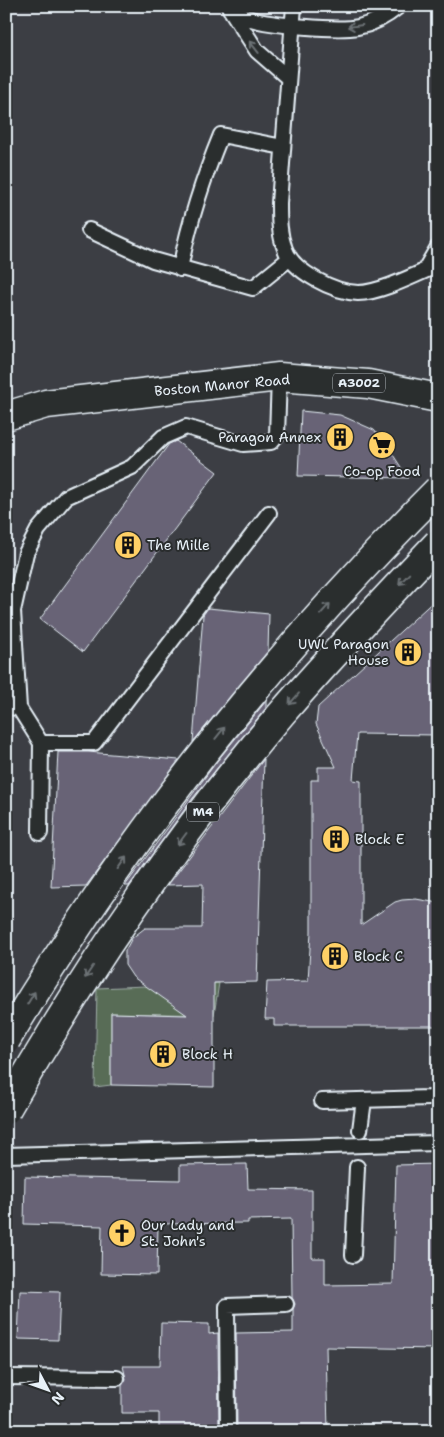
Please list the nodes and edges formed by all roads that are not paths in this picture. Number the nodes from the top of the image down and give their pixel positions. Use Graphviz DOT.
graph roads {
  1 [pos="294,6"];
  2 [pos="399,6"];
  3 [pos="230,8"];
  4 [pos="291,24"];
  5 [pos="287,77"];
  6 [pos="283,147"];
  7 [pos="89,230"];
  8 [pos="438,246"];
  9 [pos="290,258"];
  10 [pos="438,265"];
  11 [pos="180,269"];
  12 [pos="424,271"];
  13 [pos="279,377"];
  14 [pos="438,398"];
  15 [pos="6,400"];
  16 [pos="46,404"];
  17 [pos="6,416"];
  18 [pos="438,490"];
  19 [pos="269,513"];
  20 [pos="438,544"];
  21 [pos="12,707"];
  22 [pos="41,742"];
  23 [pos="40,833"];
  24 [pos="6,1040"];
  25 [pos="438,1096"];
  26 [pos="364,1100"];
  27 [pos="322,1101"];
  28 [pos="6,1110"];
  29 [pos="360,1130"];
  30 [pos="438,1143"];
  31 [pos="6,1155"];
  32 [pos="357,1167"];
  33 [pos="353,1255"];
  34 [pos="286,1304"];
  35 [pos="6,1377"];
  36 [pos="117,1378"];
  37 [pos="228,1431"];
  1 -- 4 [label="lane"];
  2 -- 4 [label="lane, one-way"];
  3 -- 4 [label="lane"];
  5 -- 3 [label="lane, one-way"];
  4 -- 5 [label="lane"];
  5 -- 6 [label="lane"];
  6 -- 9 [label="lane"];
  6 -- 11 [label="lane"];
  7 -- 11 [label="lane"];
  8 -- 12 [label="lane"];
  9 -- 11 [label="lane"];
  9 -- 12 [label="lane"];
  10 -- 12 [label="lane"];
  13 -- 14 [label="main road, Boston Manor Road / A3002"];
  13 -- 16 [label="main road, Boston Manor Road / A3002"];
  13 -- 21 [label="lane"];
  15 -- 16 [label="main road, A3002"];
  16 -- 17 [label="main road, Boston Manor Road / A3002"];
  24 -- 18 [label="main road, M4, one-way, bridge"];
  19 -- 22 [label="lane"];
  20 -- 28 [label="main road, M4, one-way, bridge"];
  21 -- 22 [label="lane"];
  22 -- 23 [label="lane"];
  25 -- 26 [label="lane"];
  26 -- 27 [label="lane"];
  26 -- 29 [label="lane"];
  30 -- 31 [label="lane"];
  32 -- 33 [label="lane"];
  34 -- 37 [label="lane"];
  35 -- 36 [label="lane"];
}
